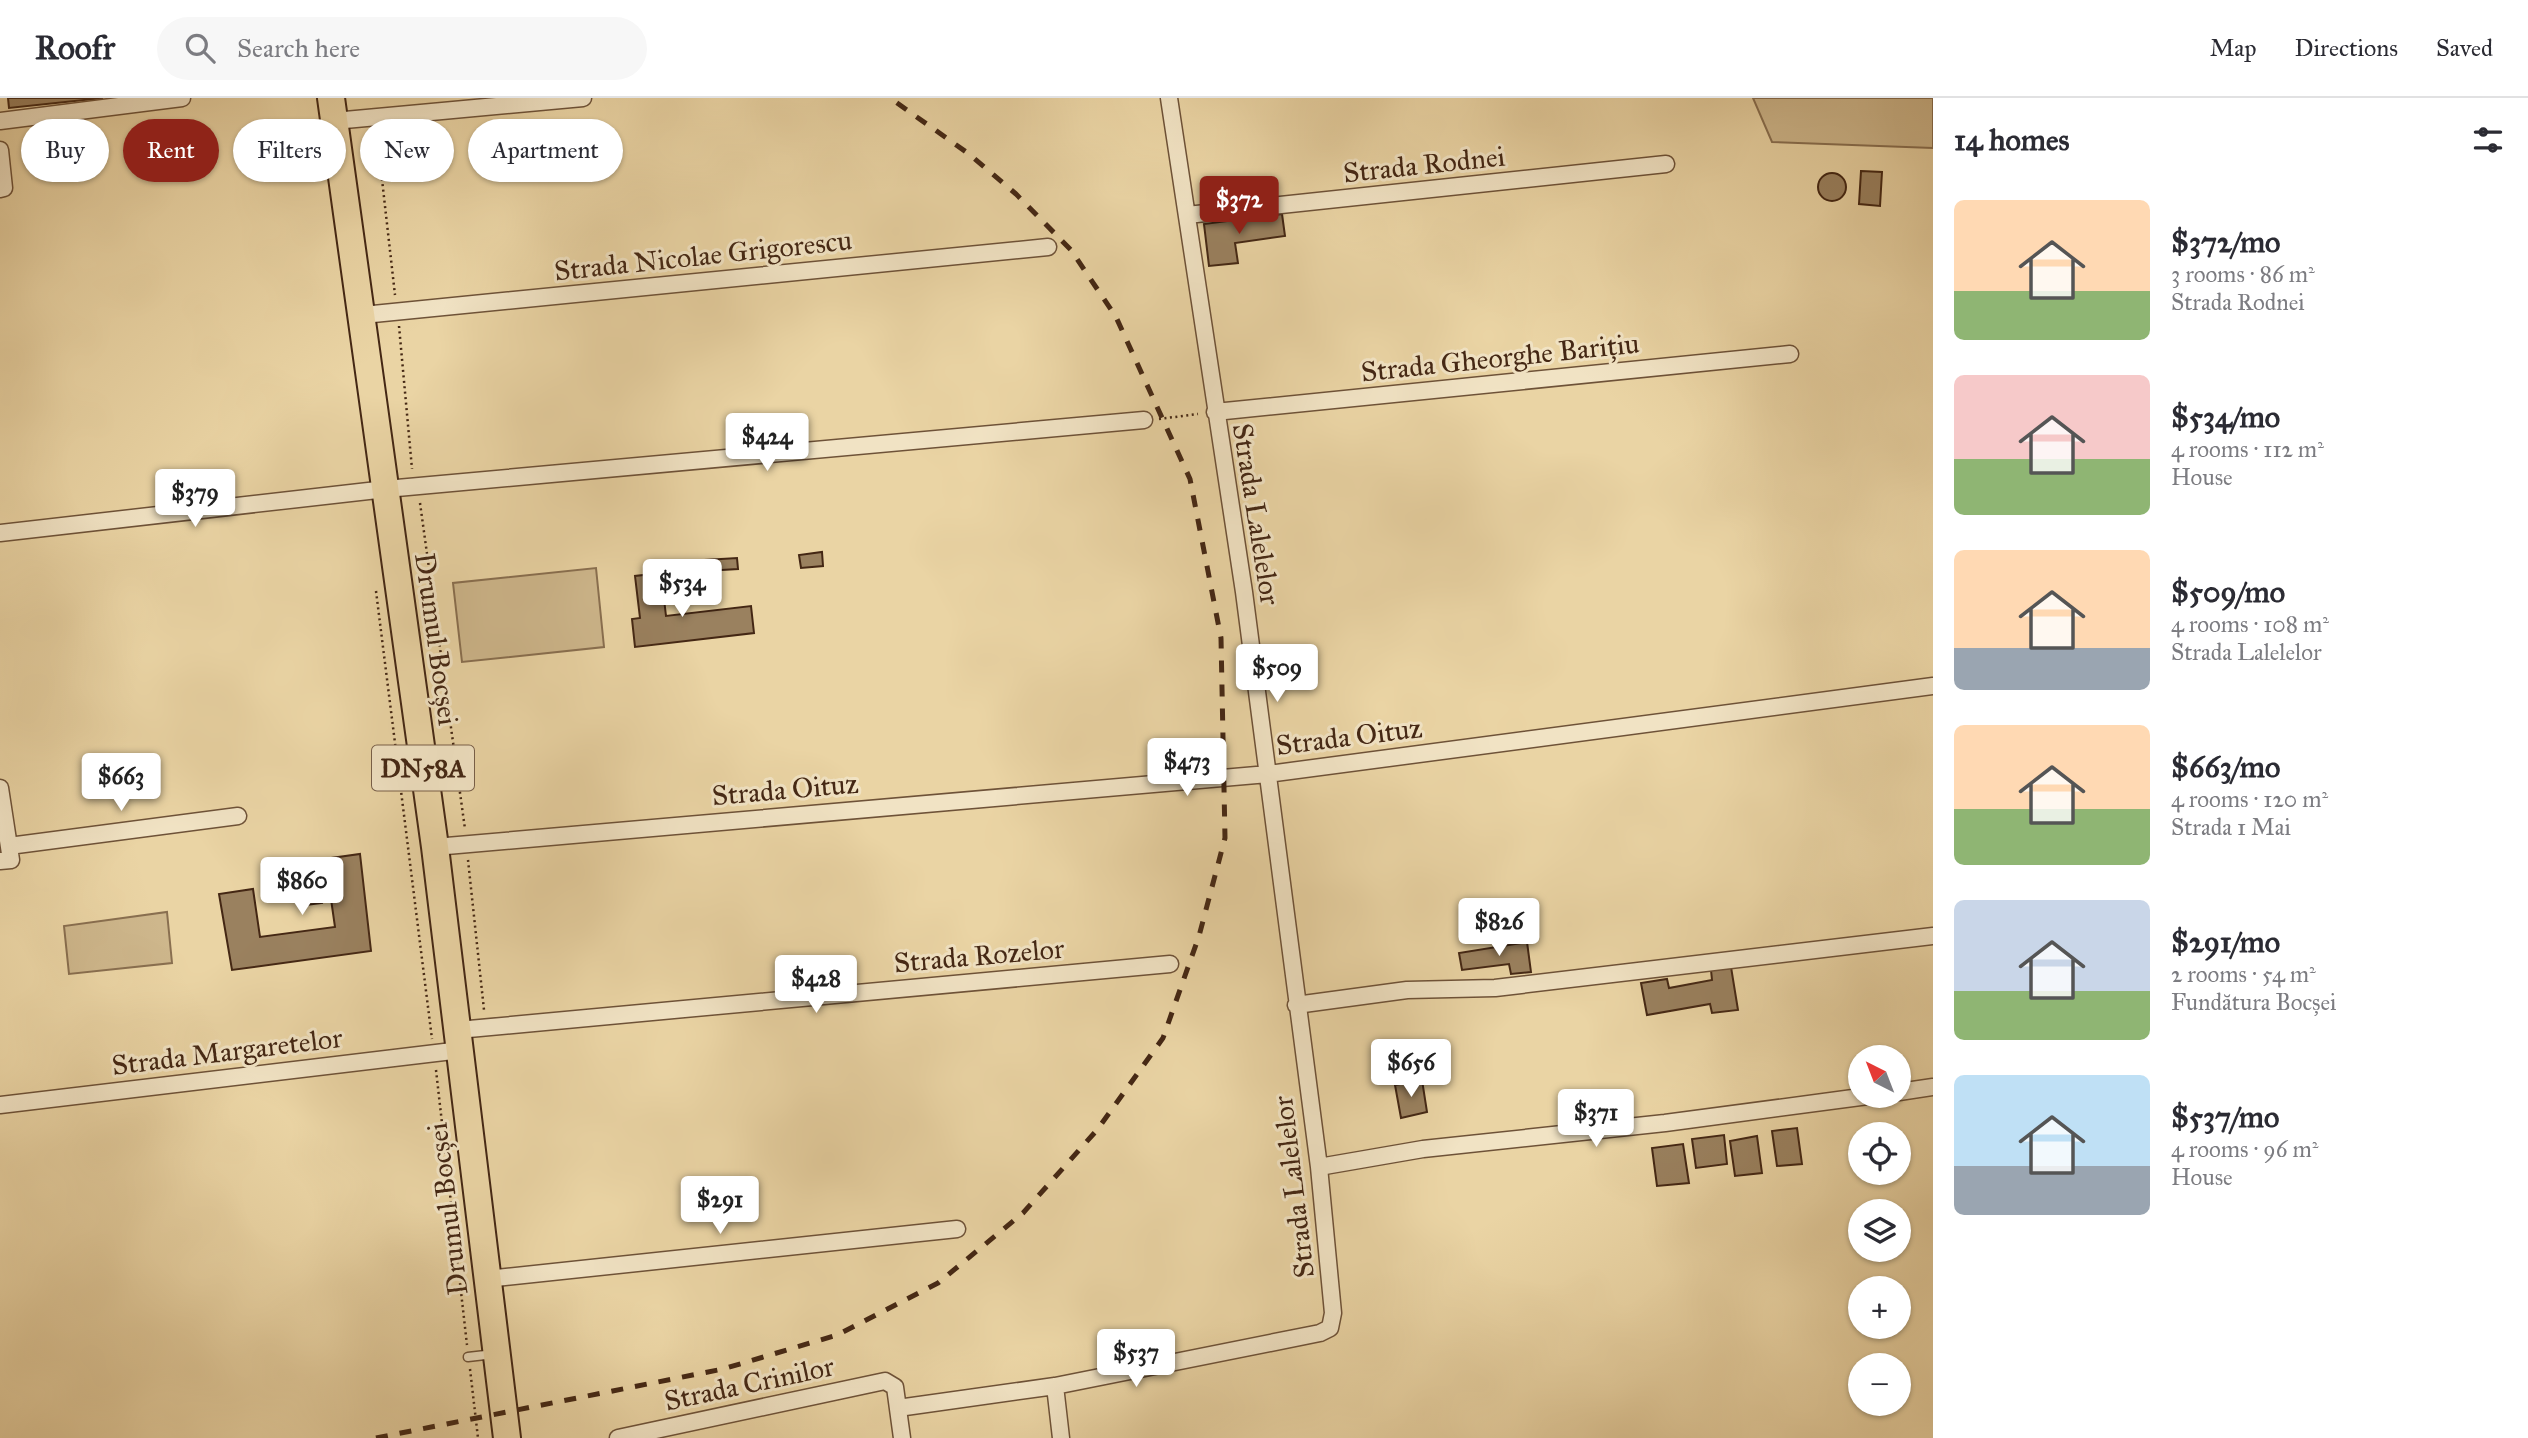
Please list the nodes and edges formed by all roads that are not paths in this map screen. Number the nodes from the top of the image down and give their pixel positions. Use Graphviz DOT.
graph roads {
  1 [pos="182,98"];
  2 [pos="583,98"];
  3 [pos="1169,98"];
  4 [pos="333,110"];
  5 [pos="0,121"];
  6 [pos="0,150"];
  7 [pos="1666,164"];
  8 [pos="0,189"];
  9 [pos="1186,215"];
  10 [pos="1048,247"];
  11 [pos="363,315"];
  12 [pos="1790,354"];
  13 [pos="1215,412"];
  14 [pos="1144,421"];
  15 [pos="386,489"];
  16 [pos="0,533"];
  17 [pos="1933,686"];
  18 [pos="1268,774"];
  19 [pos="0,788"];
  20 [pos="238,816"];
  21 [pos="9,846"];
  22 [pos="435,847"];
  23 [pos="0,861"];
  24 [pos="1933,936"];
  25 [pos="1171,964"];
  26 [pos="1296,1005"];
  27 [pos="460,1040"];
  28 [pos="1933,1087"];
  29 [pos="1911,1090"];
  30 [pos="1848,1099"];
  31 [pos="0,1105"];
  32 [pos="1319,1167"];
  33 [pos="957,1229"];
  34 [pos="487,1279"];
  35 [pos="497,1353"];
  36 [pos="468,1357"];
  37 [pos="1055,1386"];
  38 [pos="898,1408"];
  39 [pos="507,1438"];
  40 [pos="618,1438"];
  41 [pos="902,1438"];
  42 [pos="1061,1438"];
  1 -- 5 [label="street"];
  2 -- 4 [label="street"];
  3 -- 9 [label="street, Strada Lalelelor"];
  4 -- 11 [label="main road, Drumul Bocșei / DN58A"];
  6 -- 8 [label="street"];
  7 -- 9 [label="street, Strada Rodnei"];
  9 -- 13 [label="street, Strada Lalelelor"];
  10 -- 11 [label="street, Strada Nicolae Grigorescu"];
  11 -- 15 [label="main road, Drumul Bocșei / DN58A"];
  12 -- 13 [label="street, Strada Gheorghe Barițiu"];
  13 -- 18 [label="street, Strada Lalelelor"];
  14 -- 15 [label="street"];
  15 -- 16 [label="street"];
  15 -- 22 [label="main road, Drumul Bocșei / DN58A"];
  17 -- 18 [label="street, Strada Oituz"];
  18 -- 22 [label="street, Strada Oituz"];
  18 -- 26 [label="street, Strada Lalelelor"];
  19 -- 21 [label="street"];
  20 -- 21 [label="street"];
  21 -- 23 [label="street"];
  22 -- 27 [label="main road, Drumul Bocșei / DN58A"];
  24 -- 26 [label="street"];
  25 -- 27 [label="street, Strada Rozelor"];
  26 -- 32 [label="street, Strada Lalelelor"];
  27 -- 31 [label="street, Strada Margaretelor"];
  27 -- 34 [label="main road, Drumul Bocșei / DN58A"];
  28 -- 29 [label="street"];
  30 -- 32 [label="street"];
  32 -- 37 [label="street, Strada Lalelelor"];
  33 -- 34 [label="street"];
  34 -- 35 [label="main road, Drumul Bocșei / DN58A"];
  35 -- 36 [label="lane"];
  35 -- 39 [label="main road, Drumul Bocșei / DN58A"];
  37 -- 38 [label="street"];
  37 -- 42 [label="street"];
  38 -- 40 [label="street, Strada Crinilor"];
  38 -- 41 [label="street"];
}
